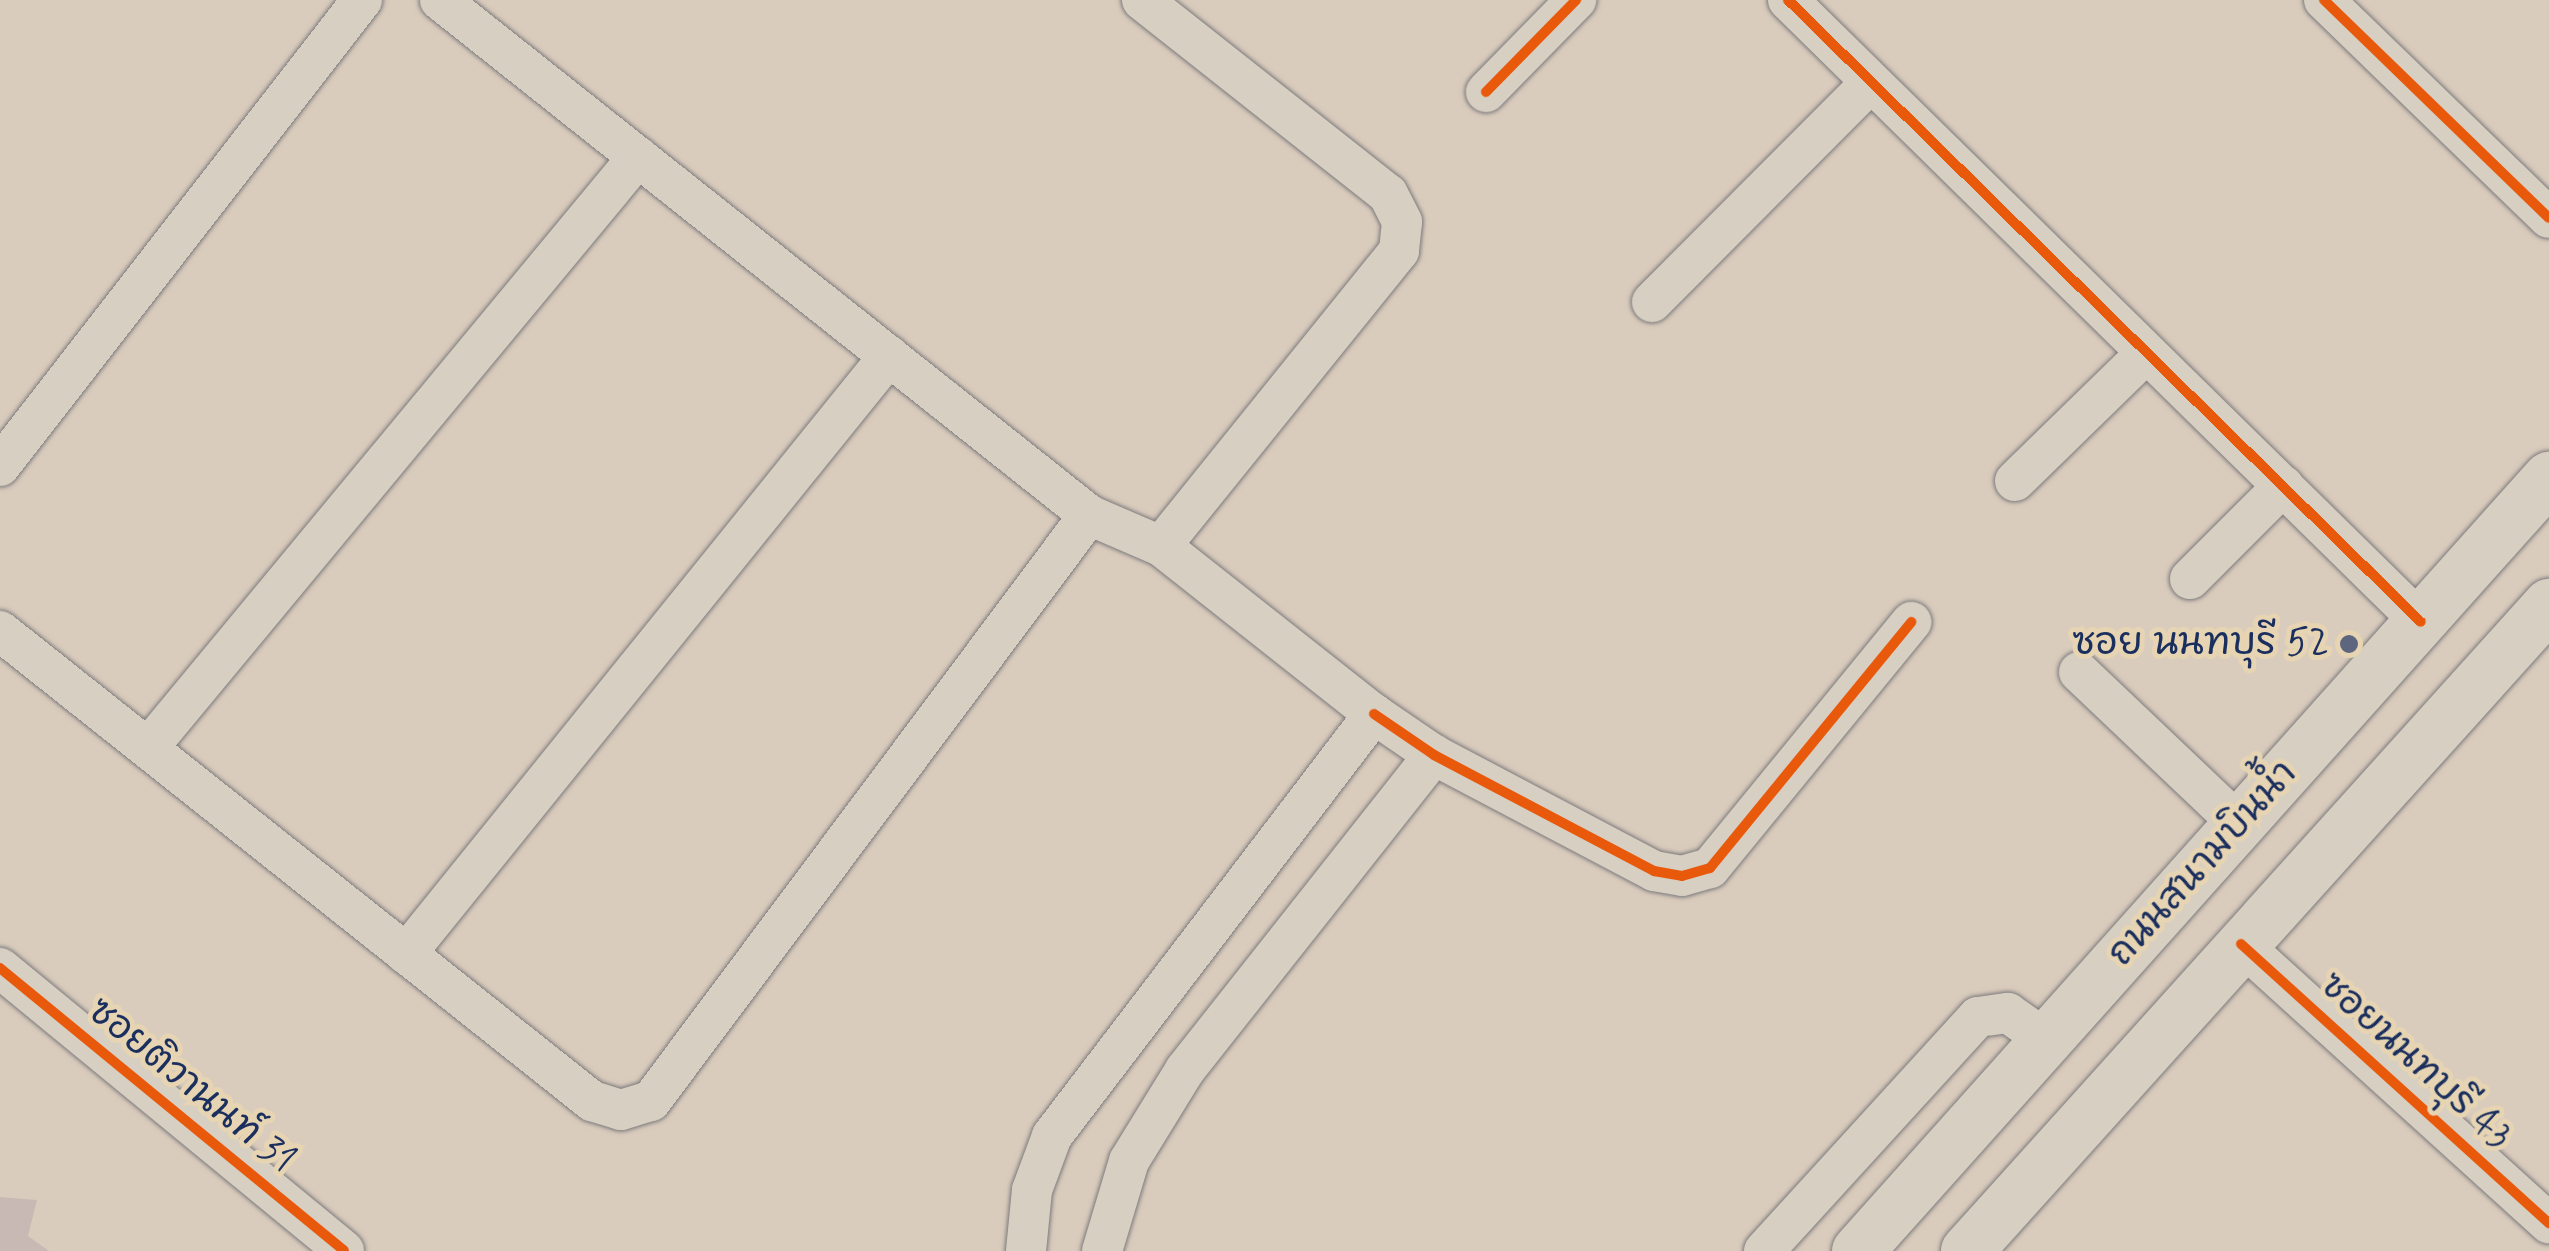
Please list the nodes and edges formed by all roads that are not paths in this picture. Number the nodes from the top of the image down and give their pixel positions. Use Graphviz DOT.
graph roads {
  1 [pos="362,0"];
  2 [pos="440,0"];
  3 [pos="1142,0"];
  4 [pos="1576,0"];
  5 [pos="1788,0"];
  6 [pos="2324,0"];
  7 [pos="1871,82"];
  8 [pos="1486,92"];
  9 [pos="638,157"];
  10 [pos="2549,218"];
  11 [pos="1652,302"];
  12 [pos="2146,352"];
  13 [pos="889,356"];
  14 [pos="0,466"];
  15 [pos="2549,478"];
  16 [pos="2015,481"];
  17 [pos="2282,486"];
  18 [pos="1089,516"];
  19 [pos="1161,546"];
  20 [pos="2190,579"];
  21 [pos="2549,605"];
  22 [pos="1911,622"];
  23 [pos="2421,622"];
  24 [pos="0,631"];
  25 [pos="2079,672"];
  26 [pos="1374,714"];
  27 [pos="148,748"];
  28 [pos="1434,756"];
  29 [pos="2239,824"];
  30 [pos="2242,944"];
  31 [pos="406,954"];
  32 [pos="0,968"];
  33 [pos="1131,1030"];
  34 [pos="2045,1039"];
  35 [pos="1185,1070"];
  36 [pos="2549,1223"];
  37 [pos="344,1251"];
  38 [pos="1026,1251"];
  39 [pos="1102,1251"];
  40 [pos="1764,1251"];
  41 [pos="1858,1251"];
  42 [pos="1967,1251"];
  1 -- 14 [label="street"];
  2 -- 9 [label="street"];
  3 -- 19 [label="street"];
  4 -- 8 [label="street"];
  5 -- 7 [label="street"];
  6 -- 10 [label="street"];
  7 -- 11 [label="street"];
  7 -- 12 [label="street"];
  9 -- 13 [label="street"];
  9 -- 27 [label="street"];
  12 -- 16 [label="street"];
  12 -- 17 [label="street"];
  13 -- 18 [label="street"];
  13 -- 31 [label="street"];
  15 -- 23 [label="main road, ถนนสนามบินน้ำ"];
  17 -- 20 [label="street"];
  17 -- 23 [label="street"];
  18 -- 19 [label="street"];
  18 -- 31 [label="street"];
  19 -- 26 [label="street"];
  21 -- 30 [label="main road"];
  22 -- 28 [label="street"];
  23 -- 29 [label="main road, ถนนสนามบินน้ำ"];
  24 -- 27 [label="street"];
  25 -- 29 [label="street"];
  26 -- 28 [label="street"];
  26 -- 33 [label="street"];
  27 -- 31 [label="street"];
  28 -- 35 [label="street"];
  29 -- 34 [label="main road, ถนนสนามบินน้ำ"];
  30 -- 36 [label="street, ซอยนนทบุรี 43"];
  30 -- 42 [label="main road"];
  32 -- 37 [label="street, ซอยติวานนท์ 31"];
  33 -- 35 [label="street"];
  33 -- 38 [label="street"];
  34 -- 40 [label="street"];
  34 -- 41 [label="main road, ถนนสนามบินน้ำ"];
  35 -- 39 [label="street"];
}
